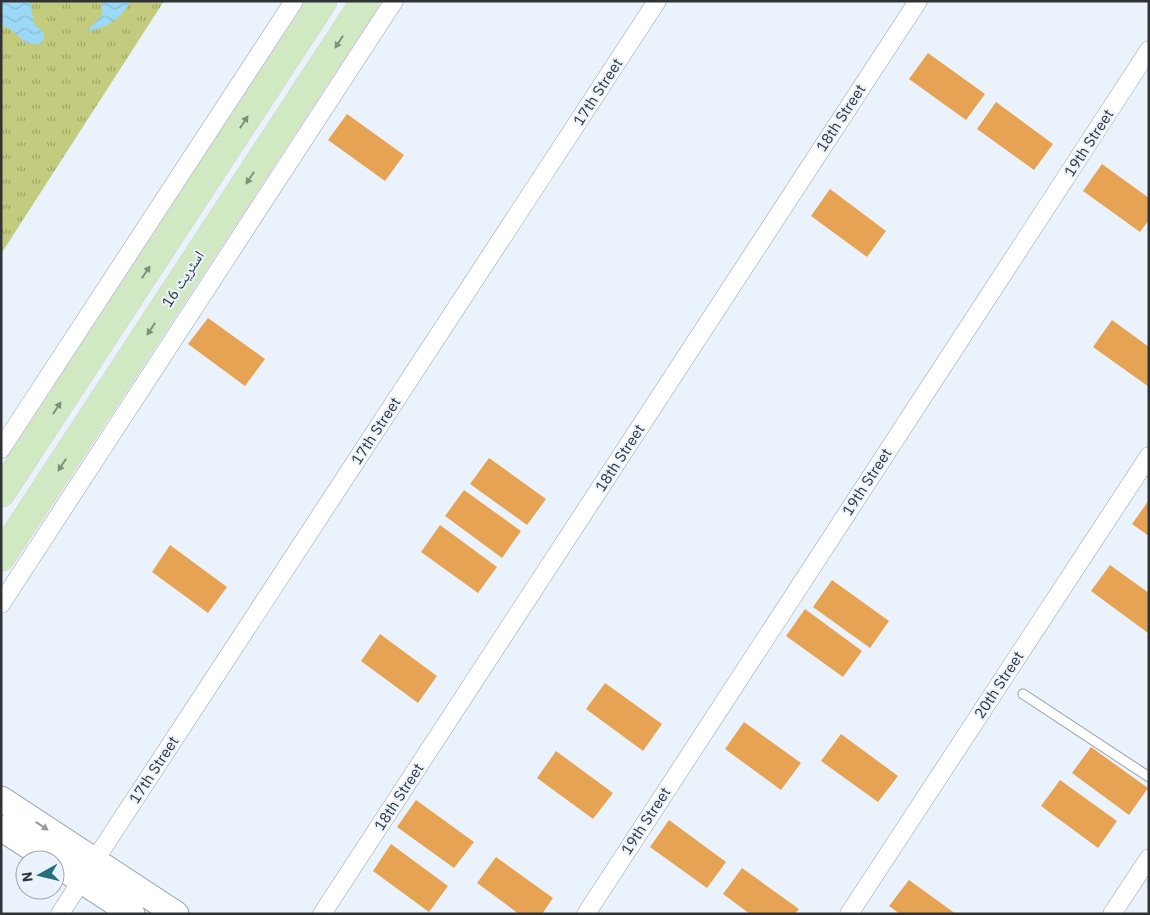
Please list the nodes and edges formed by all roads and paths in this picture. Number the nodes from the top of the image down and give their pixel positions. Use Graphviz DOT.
graph roads {
  1 [pos="294,1"];
  2 [pos="323,1"];
  3 [pos="365,1"];
  4 [pos="394,1"];
  5 [pos="657,1"];
  6 [pos="918,1"];
  7 [pos="1149,50"];
  8 [pos="1,449"];
  9 [pos="1149,456"];
  10 [pos="3,485"];
  11 [pos="1,557"];
  12 [pos="1,604"];
  13 [pos="1023,694"];
  14 [pos="1149,777"];
  15 [pos="1,799"];
  16 [pos="1,828"];
  17 [pos="35,850"];
  18 [pos="1149,858"];
  19 [pos="65,865"];
  20 [pos="88,871"];
  21 [pos="60,914"];
  22 [pos="132,914"];
  23 [pos="176,914"];
  24 [pos="322,914"];
  25 [pos="586,914"];
  26 [pos="849,914"];
  27 [pos="1112,914"];
  1 -- 8 [label="street"];
  10 -- 2 [label="main road, one-way"];
  3 -- 11 [label="main road, اسٹریٹ 16, one-way"];
  4 -- 12 [label="street"];
  5 -- 20 [label="street, 17th Street"];
  6 -- 24 [label="street, 18th Street"];
  7 -- 25 [label="street, 19th Street"];
  9 -- 26 [label="street, 20th Street"];
  13 -- 14 [label="lane"];
  15 -- 20 [label="street, one-way"];
  16 -- 17 [label="street"];
  18 -- 27 [label="street"];
  19 -- 20 [label="street"];
  20 -- 21 [label="street, 17th Street"];
  20 -- 22 [label="street"];
  20 -- 23 [label="street"];
}
